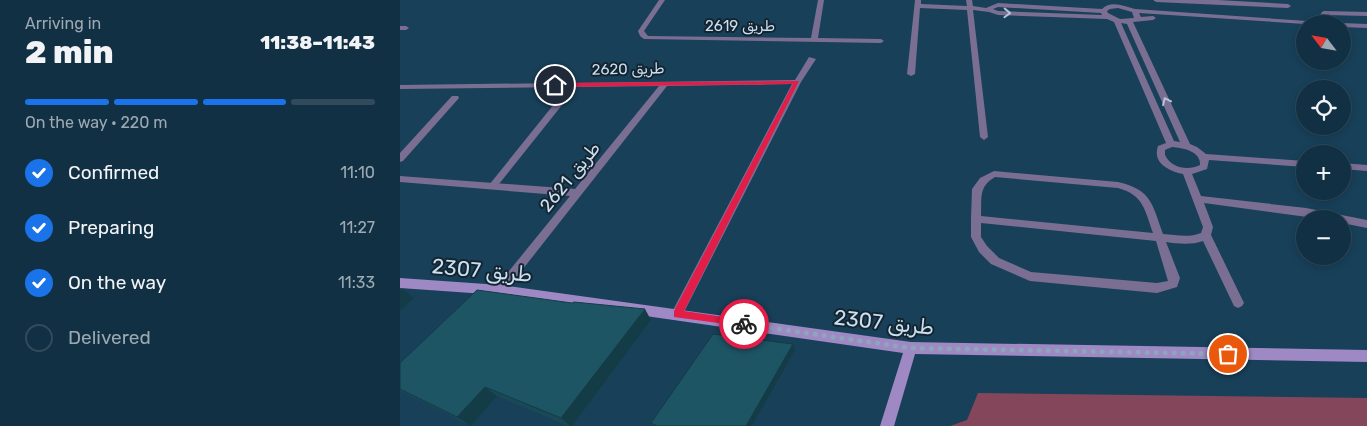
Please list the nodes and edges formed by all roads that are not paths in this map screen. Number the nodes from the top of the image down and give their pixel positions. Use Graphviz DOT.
graph roads {
  1 [pos="662,0"];
  2 [pos="821,0"];
  3 [pos="1069,0"];
  4 [pos="1118,0"];
  5 [pos="1156,0"];
  6 [pos="1215,1"];
  7 [pos="917,3"];
  8 [pos="1286,3"];
  9 [pos="970,4"];
  10 [pos="1124,7"];
  11 [pos="1072,9"];
  12 [pos="1106,9"];
  13 [pos="989,10"];
  14 [pos="1134,11"];
  15 [pos="1367,14"];
  16 [pos="1296,15"];
  17 [pos="1323,15"];
  18 [pos="1226,18"];
  19 [pos="1133,20"];
  20 [pos="1117,21"];
  21 [pos="1296,22"];
  22 [pos="1351,25"];
  23 [pos="1367,26"];
  24 [pos="814,40"];
  25 [pos="881,41"];
  26 [pos="812,60"];
  27 [pos="911,74"];
  28 [pos="797,82"];
  29 [pos="665,84"];
  30 [pos="574,85"];
  31 [pos="400,87"];
  32 [pos="455,98"];
  33 [pos="984,137"];
  34 [pos="1171,144"];
  35 [pos="1186,146"];
  36 [pos="1204,158"];
  37 [pos="400,160"];
  38 [pos="1296,163"];
  39 [pos="1351,167"];
  40 [pos="1367,168"];
  41 [pos="1187,172"];
  42 [pos="400,179"];
  43 [pos="492,187"];
  44 [pos="578,193"];
  45 [pos="1199,199"];
  46 [pos="976,219"];
  47 [pos="1367,224"];
  48 [pos="1206,235"];
  49 [pos="1160,237"];
  50 [pos="400,283"];
  51 [pos="500,290"];
  52 [pos="1238,303"];
  53 [pos="677,314"];
  54 [pos="910,348"];
  55 [pos="1367,356"];
  56 [pos="887,426"];
  1 -- 24 [label="street, طريق 2619"];
  2 -- 24 [label="street"];
  3 -- 11 [label="street"];
  4 -- 10 [label="street"];
  5 -- 6 [label="street"];
  6 -- 8 [label="street"];
  6 -- 18 [label="street"];
  7 -- 9 [label="street"];
  7 -- 27 [label="street"];
  8 -- 16 [label="street"];
  9 -- 13 [label="street"];
  9 -- 33 [label="street"];
  10 -- 12 [label="street"];
  10 -- 14 [label="street"];
  11 -- 12 [label="street"];
  11 -- 13 [label="street"];
  13 -- 12 [label="street, one-way"];
  12 -- 20 [label="street"];
  14 -- 18 [label="street"];
  14 -- 19 [label="street"];
  15 -- 17 [label="street"];
  18 -- 19 [label="street"];
  18 -- 21 [label="street"];
  19 -- 20 [label="street"];
  35 -- 19 [label="street, one-way"];
  20 -- 34 [label="street"];
  22 -- 23 [label="street"];
  24 -- 25 [label="street, طريق 2619"];
  26 -- 28 [label="street"];
  28 -- 29 [label="street, طريق 2620"];
  28 -- 53 [label="street"];
  29 -- 30 [label="street, طريق 2620"];
  29 -- 44 [label="street, طريق 2621"];
  30 -- 31 [label="street, طريق 2620"];
  30 -- 43 [label="street"];
  32 -- 37 [label="street"];
  34 -- 35 [label="street"];
  34 -- 41 [label="street"];
  35 -- 36 [label="street"];
  36 -- 38 [label="street"];
  36 -- 41 [label="street"];
  39 -- 40 [label="street"];
  41 -- 45 [label="street"];
  42 -- 43 [label="street"];
  43 -- 44 [label="street"];
  44 -- 51 [label="street, طريق 2621"];
  45 -- 47 [label="street"];
  45 -- 48 [label="street"];
  46 -- 49 [label="street"];
  46 -- 49 [label="street"];
  46 -- 49 [label="street"];
  48 -- 49 [label="street"];
  48 -- 52 [label="street"];
  50 -- 51 [label="street, طريق 2307"];
  51 -- 53 [label="street, طريق 2307"];
  53 -- 54 [label="street, طريق 2307"];
  54 -- 55 [label="street, طريق 2307"];
  54 -- 56 [label="street"];
}
